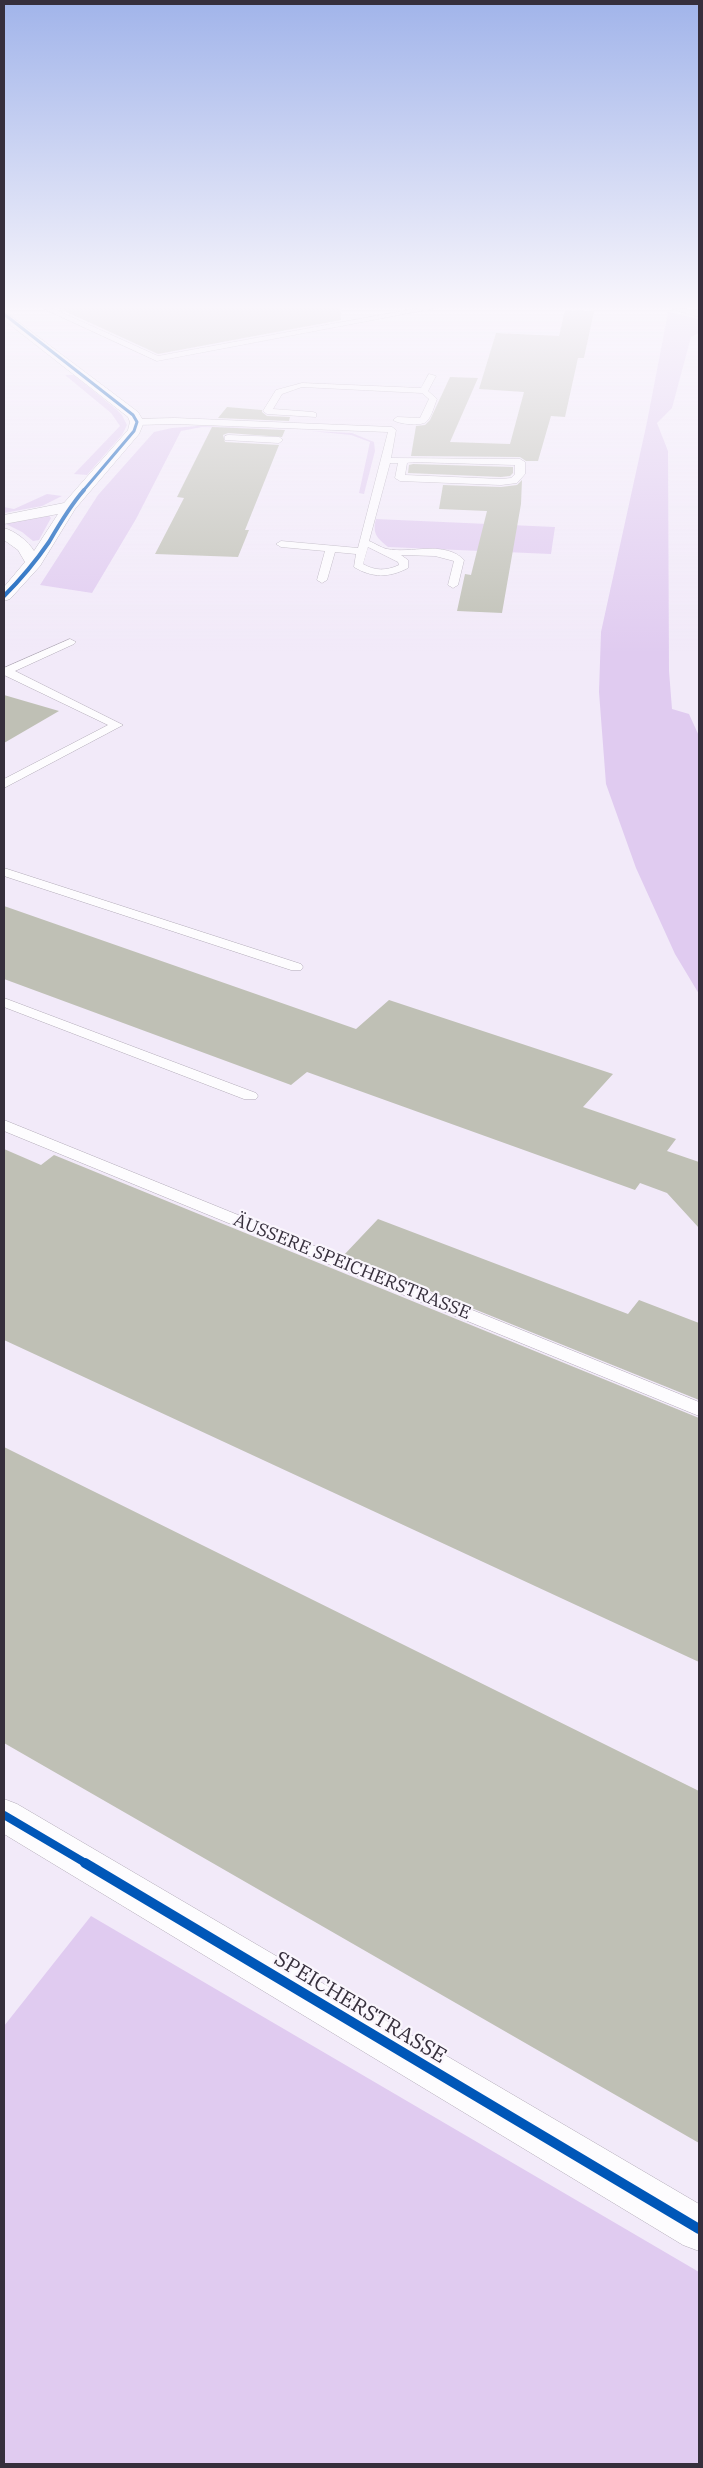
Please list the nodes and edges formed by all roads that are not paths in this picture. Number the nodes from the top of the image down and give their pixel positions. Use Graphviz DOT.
graph roads {
  1 [pos="137,423"];
  2 [pos="227,423"];
  3 [pos="395,423"];
  4 [pos="392,430"];
  5 [pos="228,438"];
  6 [pos="279,440"];
  7 [pos="386,460"];
  8 [pos="403,461"];
  9 [pos="69,506"];
  10 [pos="4,519"];
  11 [pos="4,533"];
  12 [pos="281,544"];
  13 [pos="363,546"];
  14 [pos="331,548"];
  15 [pos="385,552"];
  16 [pos="34,563"];
  17 [pos="322,580"];
  18 [pos="453,585"];
  19 [pos="4,596"];
  20 [pos="70,642"];
  21 [pos="5,672"];
  22 [pos="4,784"];
  23 [pos="4,872"];
  24 [pos="296,968"];
  25 [pos="4,1002"];
  26 [pos="250,1096"];
  27 [pos="4,1125"];
  28 [pos="699,1410"];
  29 [pos="4,1815"];
  30 [pos="699,2229"];
  1 -- 9 [label="street"];
  2 -- 4 [label="lane"];
  3 -- 4 [label="lane"];
  4 -- 7 [label="lane"];
  5 -- 6 [label="lane"];
  7 -- 8 [label="lane"];
  7 -- 13 [label="lane"];
  8 -- 8 [label="lane"];
  9 -- 10 [label="street"];
  9 -- 16 [label="street"];
  11 -- 16 [label="street"];
  12 -- 14 [label="lane"];
  13 -- 14 [label="lane"];
  13 -- 15 [label="lane"];
  13 -- 15 [label="lane"];
  14 -- 17 [label="lane"];
  15 -- 18 [label="lane"];
  16 -- 19 [label="street"];
  20 -- 21 [label="lane"];
  21 -- 22 [label="lane"];
  23 -- 24 [label="lane"];
  25 -- 26 [label="lane"];
  27 -- 28 [label="lane, ÄUSSERE SPEICHERSTRASSE"];
  29 -- 30 [label="street, SPEICHERSTRASSE"];
}
